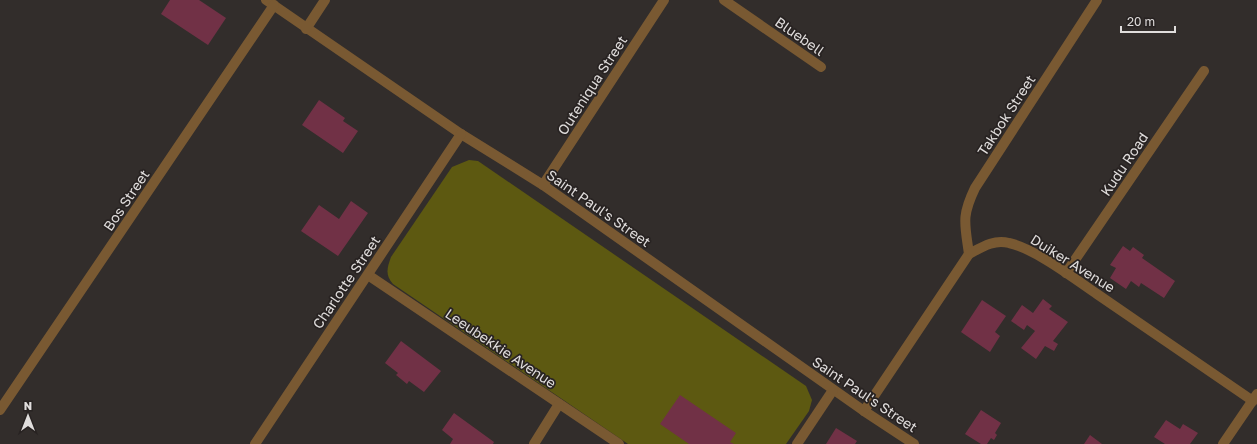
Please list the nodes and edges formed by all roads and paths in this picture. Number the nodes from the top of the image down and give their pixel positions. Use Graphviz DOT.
graph roads {
  1 [pos="325,0"];
  2 [pos="664,0"];
  3 [pos="724,0"];
  4 [pos="1097,0"];
  5 [pos="270,3"];
  6 [pos="306,29"];
  7 [pos="821,67"];
  8 [pos="1204,71"];
  9 [pos="461,134"];
  10 [pos="543,186"];
  11 [pos="969,254"];
  12 [pos="1066,273"];
  13 [pos="368,275"];
  14 [pos="833,390"];
  15 [pos="1255,397"];
  16 [pos="559,404"];
  17 [pos="0,410"];
  18 [pos="864,412"];
  19 [pos="255,444"];
  20 [pos="534,444"];
  21 [pos="619,444"];
  22 [pos="797,444"];
  23 [pos="914,444"];
  24 [pos="1223,444"];
  1 -- 6 [label="street"];
  2 -- 10 [label="street, Outeniqua Street"];
  3 -- 7 [label="street, Bluebell"];
  4 -- 11 [label="street, Takbok Street"];
  5 -- 6 [label="street, Saint Paul's Street"];
  5 -- 17 [label="street, Bos Street"];
  6 -- 9 [label="street, Saint Paul's Street"];
  8 -- 12 [label="street, Kudu Road"];
  9 -- 10 [label="street, Saint Paul's Street"];
  9 -- 13 [label="street, Charlotte Street"];
  10 -- 14 [label="street, Saint Paul's Street"];
  11 -- 12 [label="street, Duiker Avenue"];
  11 -- 18 [label="street, Duiker Avenue"];
  12 -- 15 [label="street, Duiker Avenue"];
  13 -- 16 [label="street, Leeubekkie Avenue"];
  13 -- 19 [label="street, Charlotte Street"];
  14 -- 18 [label="street, Saint Paul's Street"];
  14 -- 22 [label="street"];
  15 -- 24 [label="street"];
  16 -- 20 [label="street"];
  16 -- 21 [label="street, Leeubekkie Avenue"];
  18 -- 23 [label="street, Saint Paul's Street"];
}
